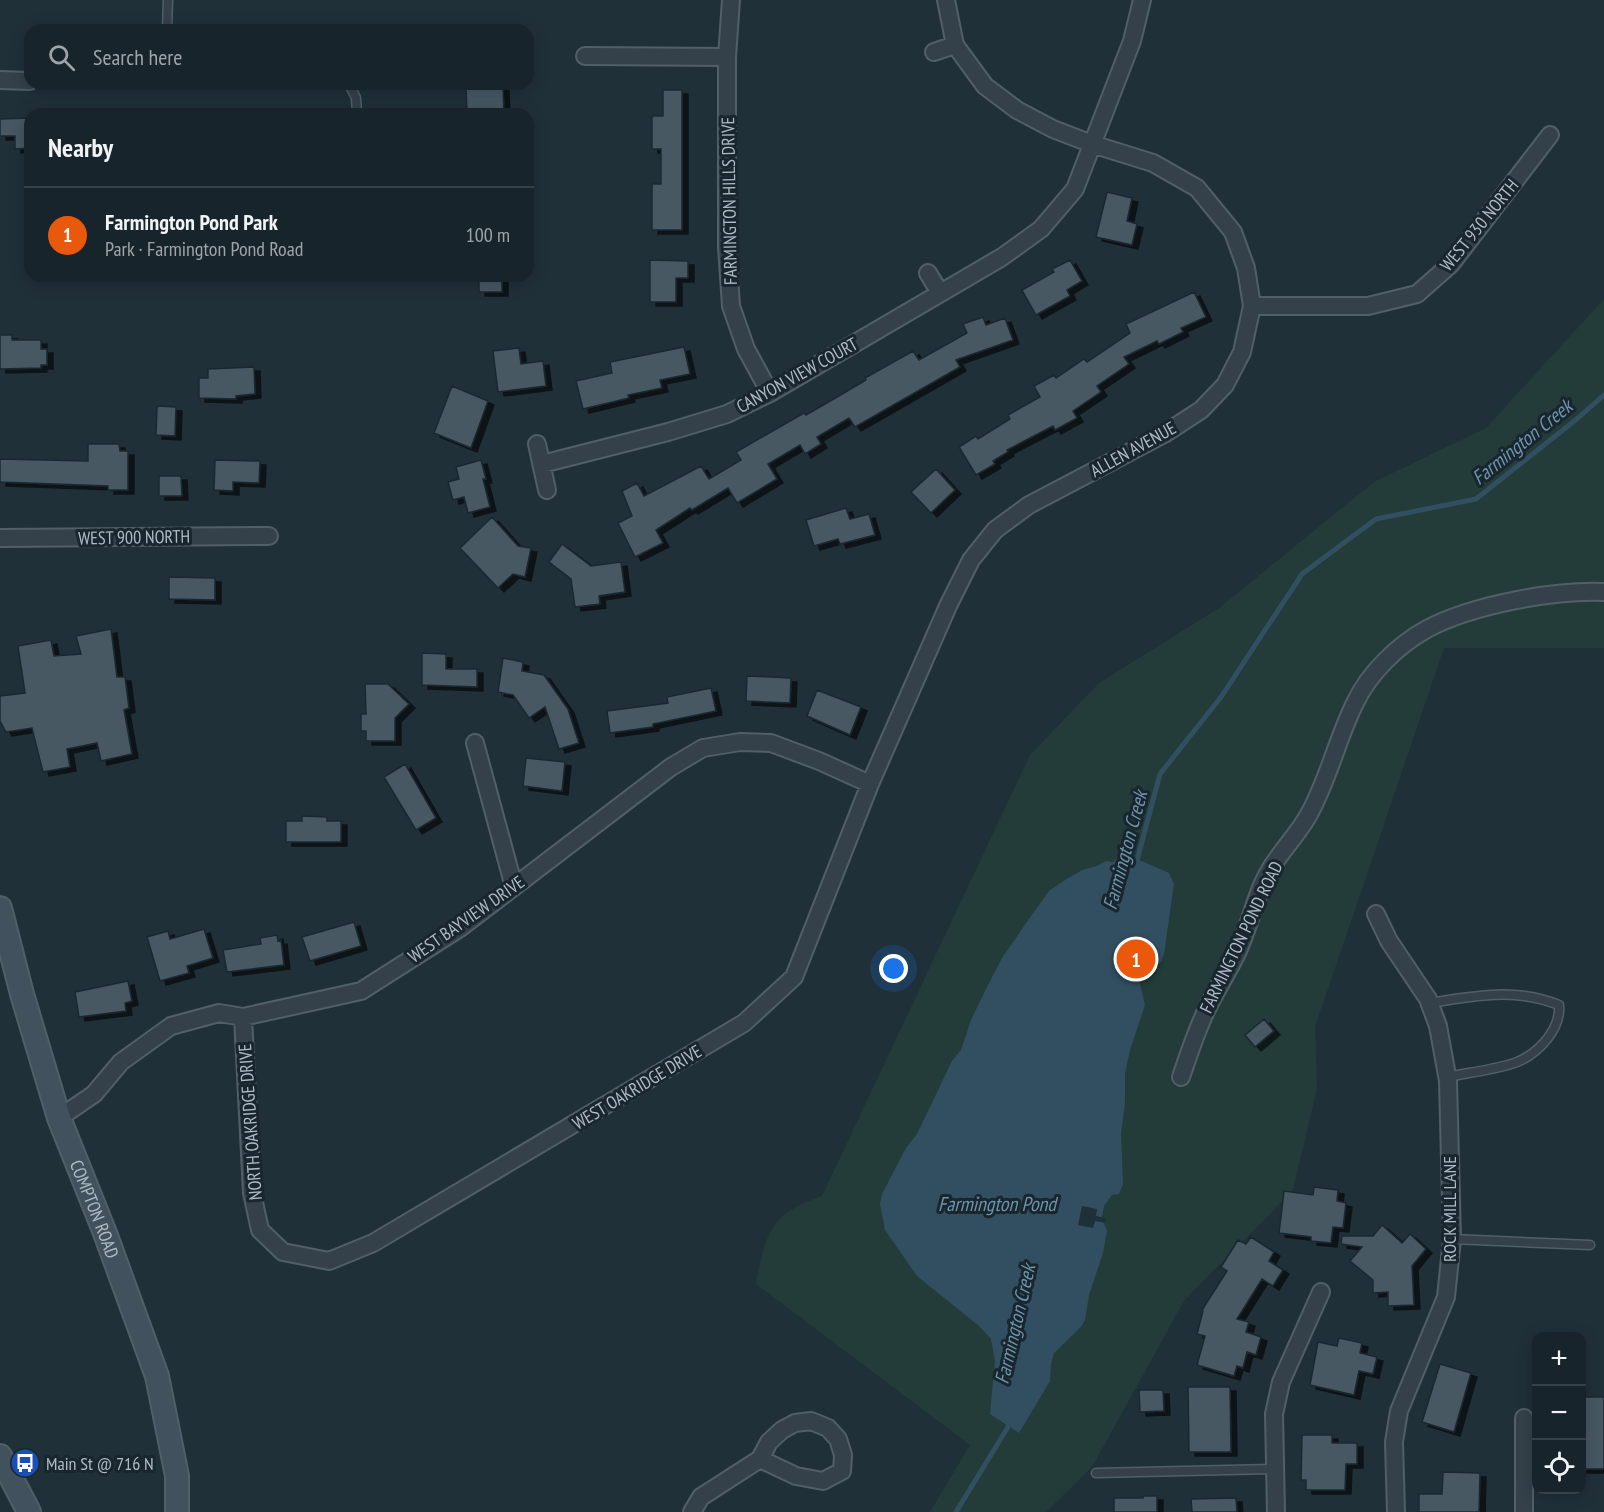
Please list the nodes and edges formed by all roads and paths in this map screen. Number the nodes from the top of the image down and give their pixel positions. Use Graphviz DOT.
graph roads {
  1 [pos="168,0"];
  2 [pos="731,0"];
  3 [pos="946,0"];
  4 [pos="1142,0"];
  5 [pos="167,24"];
  6 [pos="955,45"];
  7 [pos="934,52"];
  8 [pos="585,56"];
  9 [pos="727,57"];
  10 [pos="0,80"];
  11 [pos="24,81"];
  12 [pos="352,90"];
  13 [pos="357,108"];
  14 [pos="1550,135"];
  15 [pos="1092,144"];
  16 [pos="928,273"];
  17 [pos="940,293"];
  18 [pos="1252,306"];
  19 [pos="770,393"];
  20 [pos="537,444"];
  21 [pos="542,464"];
  22 [pos="547,490"];
  23 [pos="268,536"];
  24 [pos="0,538"];
  25 [pos="1604,592"];
  26 [pos="475,743"];
  27 [pos="870,784"];
  28 [pos="514,887"];
  29 [pos="0,908"];
  30 [pos="1376,914"];
  31 [pos="1429,1003"];
  32 [pos="243,1017"];
  33 [pos="1181,1077"];
  34 [pos="1447,1077"];
  35 [pos="59,1118"];
  36 [pos="1452,1239"];
  37 [pos="1590,1245"];
  38 [pos="283,1252"];
  39 [pos="1321,1292"];
  40 [pos="1524,1418"];
  41 [pos="0,1456"];
  42 [pos="760,1459"];
  43 [pos="1276,1468"];
  44 [pos="1096,1473"];
  45 [pos="30,1512"];
  46 [pos="177,1512"];
  47 [pos="692,1512"];
  48 [pos="1276,1512"];
  49 [pos="1396,1512"];
  50 [pos="1524,1512"];
  1 -- 5 [label="lane"];
  2 -- 9 [label="street, FARMINGTON HILLS DRIVE"];
  3 -- 6 [label="street"];
  4 -- 15 [label="street, CANYON VIEW COURT"];
  6 -- 7 [label="street"];
  6 -- 15 [label="street, ALLEN AVENUE"];
  8 -- 9 [label="street"];
  9 -- 19 [label="street, FARMINGTON HILLS DRIVE"];
  10 -- 11 [label="street"];
  12 -- 13 [label="lane"];
  14 -- 18 [label="street, WEST 930 NORTH"];
  15 -- 17 [label="street, CANYON VIEW COURT"];
  15 -- 18 [label="street, ALLEN AVENUE"];
  16 -- 17 [label="street"];
  17 -- 19 [label="street, CANYON VIEW COURT"];
  18 -- 27 [label="street, ALLEN AVENUE"];
  19 -- 21 [label="street, CANYON VIEW COURT"];
  20 -- 21 [label="street"];
  21 -- 22 [label="street"];
  23 -- 24 [label="street, WEST 900 NORTH"];
  25 -- 33 [label="street, FARMINGTON POND ROAD"];
  26 -- 28 [label="street"];
  27 -- 28 [label="street, WEST BAYVIEW DRIVE"];
  27 -- 38 [label="street, WEST OAKRIDGE DRIVE"];
  28 -- 32 [label="street, WEST BAYVIEW DRIVE"];
  29 -- 35 [label="street, COMPTON ROAD"];
  30 -- 31 [label="street, ROCK MILL LANE"];
  31 -- 34 [label="street, ROCK MILL LANE"];
  31 -- 34 [label="lane"];
  32 -- 35 [label="street, WEST BAYVIEW DRIVE"];
  32 -- 38 [label="street, NORTH OAKRIDGE DRIVE"];
  34 -- 36 [label="street, ROCK MILL LANE"];
  35 -- 46 [label="street, COMPTON ROAD"];
  36 -- 37 [label="lane"];
  36 -- 49 [label="street, ROCK MILL LANE"];
  39 -- 43 [label="street"];
  40 -- 50 [label="street"];
  41 -- 45 [label="street"];
  42 -- 42 [label="street"];
  42 -- 47 [label="street"];
  43 -- 44 [label="lane"];
  43 -- 48 [label="street"];
}
